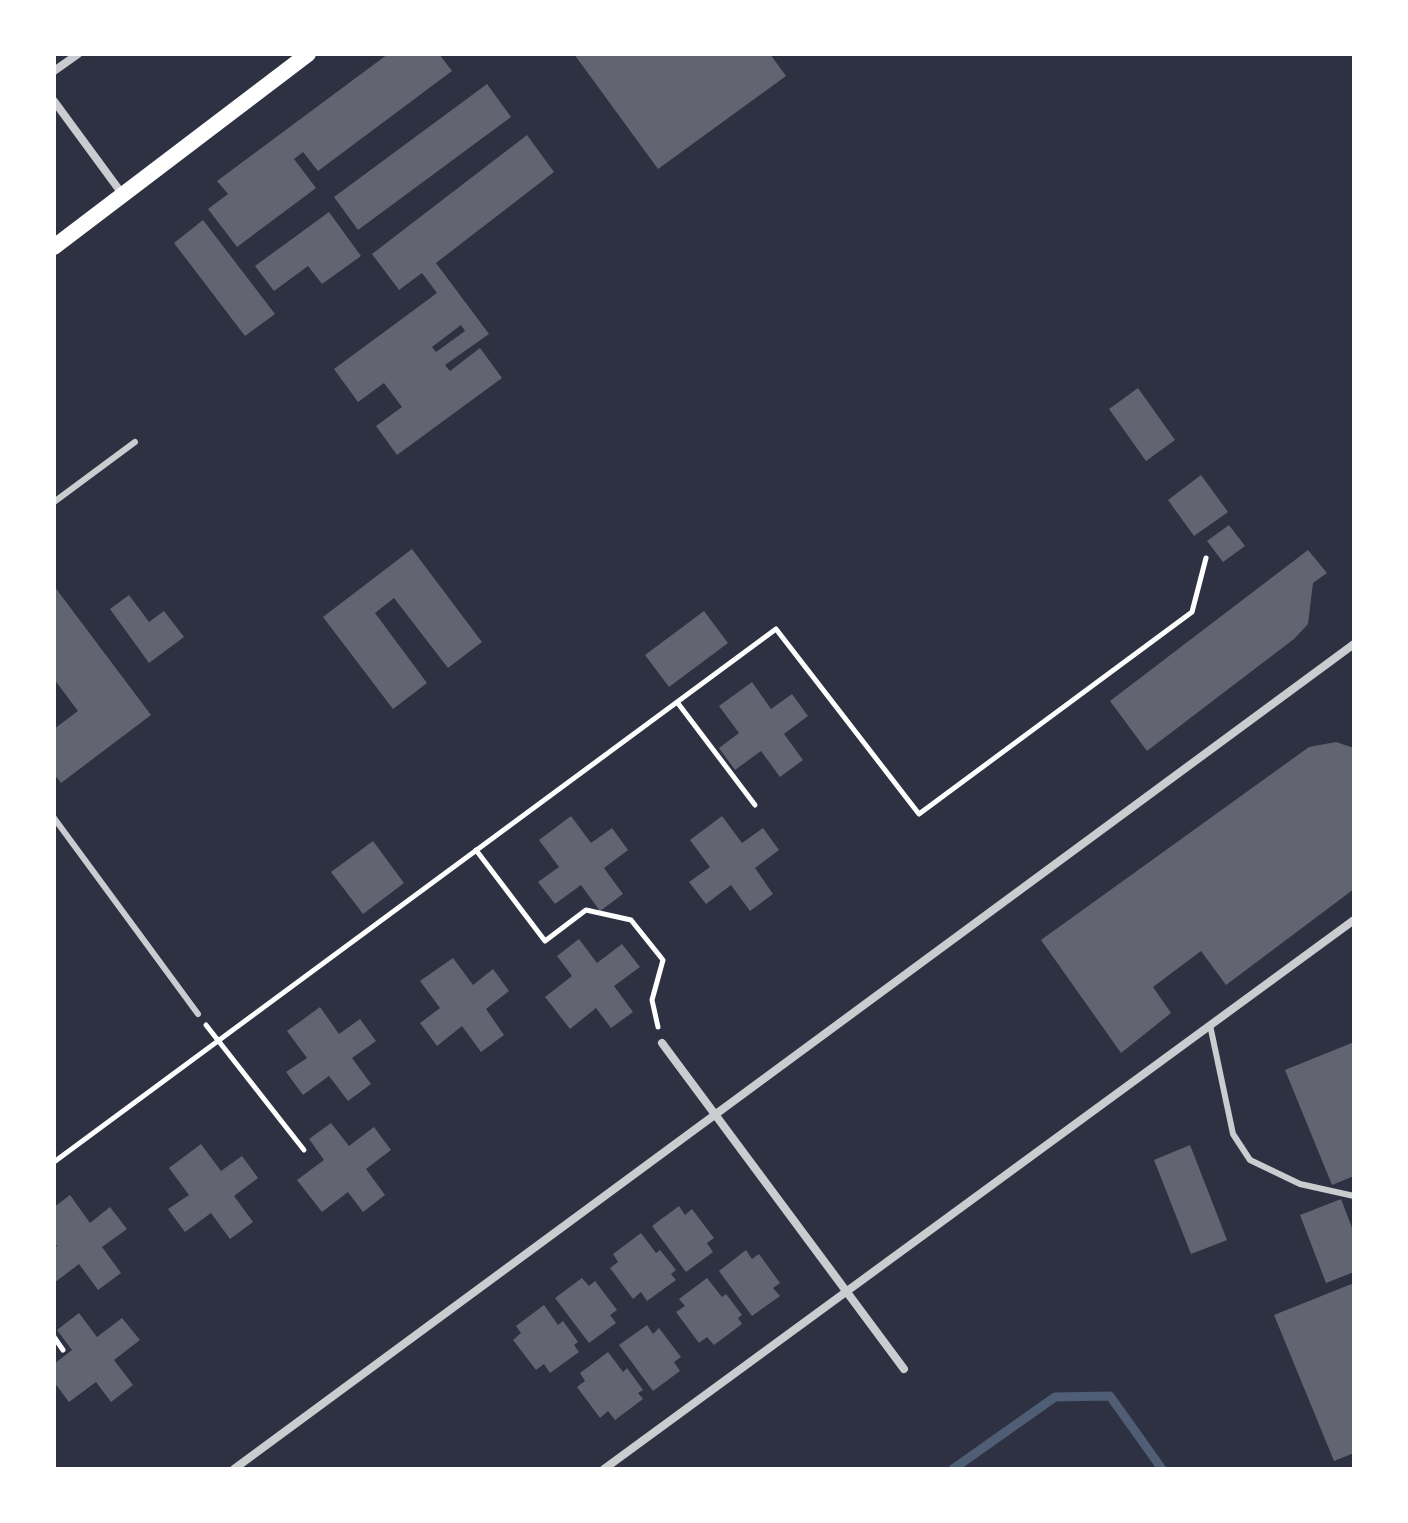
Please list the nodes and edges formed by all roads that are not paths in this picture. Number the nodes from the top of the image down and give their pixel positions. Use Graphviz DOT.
graph roads {
  1 [pos="78,54"];
  2 [pos="308,54"];
  3 [pos="54,71"];
  4 [pos="54,101"];
  5 [pos="123,195"];
  6 [pos="54,247"];
  7 [pos="135,442"];
  8 [pos="54,502"];
  9 [pos="1354,644"];
  10 [pos="54,818"];
  11 [pos="1354,920"];
  12 [pos="198,1014"];
  13 [pos="1210,1025"];
  14 [pos="662,1043"];
  15 [pos="715,1114"];
  16 [pos="1354,1196"];
  17 [pos="846,1291"];
  18 [pos="904,1369"];
  19 [pos="234,1469"];
  20 [pos="604,1469"];
  1 -- 3 [label="street"];
  2 -- 5 [label="main road"];
  4 -- 5 [label="street"];
  5 -- 6 [label="main road"];
  7 -- 8 [label="lane"];
  9 -- 15 [label="street"];
  10 -- 12 [label="lane"];
  11 -- 13 [label="street"];
  13 -- 16 [label="lane"];
  13 -- 17 [label="street"];
  14 -- 15 [label="street"];
  15 -- 17 [label="street"];
  15 -- 19 [label="street"];
  17 -- 18 [label="street"];
  17 -- 20 [label="street"];
}
